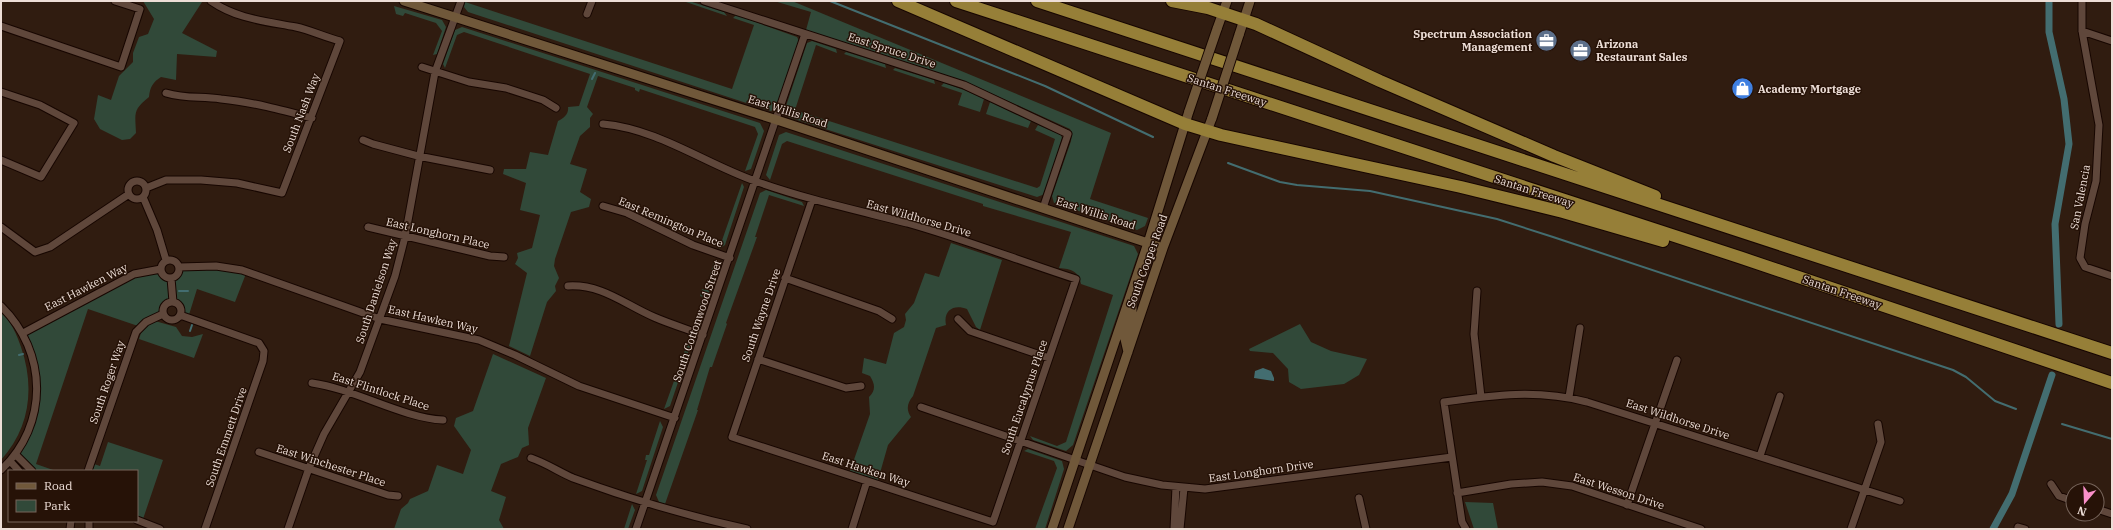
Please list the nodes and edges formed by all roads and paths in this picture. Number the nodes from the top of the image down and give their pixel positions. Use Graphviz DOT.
graph roads {
  1 [pos="115,1"];
  2 [pos="211,1"];
  3 [pos="404,1"];
  4 [pos="461,1"];
  5 [pos="592,1"];
  6 [pos="704,1"];
  7 [pos="898,1"];
  8 [pos="956,1"];
  9 [pos="1037,1"];
  10 [pos="1172,1"];
  11 [pos="1227,1"];
  12 [pos="1250,1"];
  13 [pos="2082,1"];
  14 [pos="1223,13"];
  15 [pos="587,14"];
  16 [pos="455,16"];
  17 [pos="1244,20"];
  18 [pos="1,26"];
  19 [pos="2082,31"];
  20 [pos="805,34"];
  21 [pos="2112,41"];
  22 [pos="422,67"];
  23 [pos="435,72"];
  24 [pos="1,92"];
  25 [pos="166,93"];
  26 [pos="556,108"];
  27 [pos="312,118"];
  28 [pos="776,120"];
  29 [pos="603,124"];
  30 [pos="1185,124"];
  31 [pos="1208,131"];
  32 [pos="363,140"];
  33 [pos="418,156"];
  34 [pos="1,160"];
  35 [pos="490,170"];
  36 [pos="755,182"];
  37 [pos="146,188"];
  38 [pos="129,194"];
  39 [pos="142,197"];
  40 [pos="812,200"];
  41 [pos="603,206"];
  42 [pos="1043,208"];
  43 [pos="1,227"];
  44 [pos="368,228"];
  45 [pos="405,237"];
  46 [pos="1148,243"];
  47 [pos="1773,243"];
  48 [pos="1163,248"];
  49 [pos="504,257"];
  50 [pos="730,258"];
  51 [pos="1742,258"];
  52 [pos="166,260"];
  53 [pos="179,267"];
  54 [pos="161,269"];
  55 [pos="2112,276"];
  56 [pos="171,278"];
  57 [pos="785,278"];
  58 [pos="1076,280"];
  59 [pos="568,286"];
  60 [pos="1132,289"];
  61 [pos="1477,291"];
  62 [pos="173,302"];
  63 [pos="1,306"];
  64 [pos="163,314"];
  65 [pos="180,315"];
  66 [pos="380,318"];
  67 [pos="892,319"];
  68 [pos="958,319"];
  69 [pos="1580,328"];
  70 [pos="23,333"];
  71 [pos="703,335"];
  72 [pos="1128,352"];
  73 [pos="2112,353"];
  74 [pos="1049,358"];
  75 [pos="758,359"];
  76 [pos="1677,360"];
  77 [pos="312,383"];
  78 [pos="2112,384"];
  79 [pos="861,386"];
  80 [pos="350,392"];
  81 [pos="1780,396"];
  82 [pos="1481,397"];
  83 [pos="1569,397"];
  84 [pos="921,407"];
  85 [pos="675,418"];
  86 [pos="443,420"];
  87 [pos="1656,423"];
  88 [pos="1878,424"];
  89 [pos="732,437"];
  90 [pos="1021,441"];
  91 [pos="259,452"];
  92 [pos="16,455"];
  93 [pos="1760,456"];
  94 [pos="1452,457"];
  95 [pos="531,458"];
  96 [pos="1076,460"];
  97 [pos="10,462"];
  98 [pos="1090,465"];
  99 [pos="309,468"];
  100 [pos="1,470"];
  101 [pos="19,470"];
  102 [pos="31,470"];
  103 [pos="88,470"];
  104 [pos="867,481"];
  105 [pos="2051,484"];
  106 [pos="1176,487"];
  107 [pos="1184,488"];
  108 [pos="1865,490"];
  109 [pos="1457,493"];
  110 [pos="398,496"];
  111 [pos="1359,498"];
  112 [pos="2065,498"];
  113 [pos="1900,501"];
  114 [pos="645,503"];
  115 [pos="1627,504"];
  116 [pos="138,520"];
  117 [pos="993,522"];
  118 [pos="160,529"];
  119 [pos="205,529"];
  120 [pos="288,529"];
  121 [pos="636,529"];
  122 [pos="747,529"];
  123 [pos="852,529"];
  124 [pos="1052,529"];
  125 [pos="1068,529"];
  126 [pos="1174,529"];
  127 [pos="1180,529"];
  128 [pos="1366,529"];
  129 [pos="1466,529"];
  130 [pos="1701,529"];
  131 [pos="1851,529"];
  1 -- 18 [label="street"];
  2 -- 27 [label="street, South Nash Way"];
  3 -- 16 [label="main road, East Willis Road"];
  4 -- 16 [label="street, South Danielson Way"];
  5 -- 15 [label="street"];
  6 -- 20 [label="street, East Spruce Drive"];
  7 -- 30 [label="highway"];
  8 -- 51 [label="highway, Santan Freeway"];
  9 -- 47 [label="highway"];
  10 -- 14 [label="highway"];
  11 -- 14 [label="main road, South Cooper Road"];
  12 -- 17 [label="main road, South Cooper Road"];
  13 -- 19 [label="street, San Valencia"];
  14 -- 17 [label="highway"];
  14 -- 30 [label="main road, South Cooper Road, bridge"];
  16 -- 23 [label="street, South Danielson Way"];
  16 -- 28 [label="main road, East Willis Road"];
  17 -- 31 [label="main road, South Cooper Road, bridge"];
  17 -- 47 [label="highway"];
  19 -- 21 [label="street"];
  19 -- 55 [label="street, San Valencia"];
  20 -- 28 [label="street, South Cottonwood Street"];
  20 -- 42 [label="street, East Spruce Drive"];
  22 -- 23 [label="street"];
  23 -- 26 [label="street"];
  23 -- 33 [label="street, South Danielson Way"];
  24 -- 34 [label="street"];
  25 -- 27 [label="street"];
  27 -- 37 [label="street, South Nash Way"];
  28 -- 36 [label="street, South Cottonwood Street"];
  28 -- 42 [label="main road, East Willis Road"];
  29 -- 36 [label="street, East Wildhorse Drive"];
  30 -- 31 [label="highway"];
  30 -- 46 [label="main road, South Cooper Road"];
  31 -- 48 [label="main road, South Cooper Road"];
  31 -- 51 [label="highway"];
  32 -- 33 [label="street"];
  33 -- 35 [label="street"];
  33 -- 45 [label="street, South Danielson Way"];
  36 -- 40 [label="street, East Wildhorse Drive"];
  36 -- 50 [label="street, South Cottonwood Street"];
  37 -- 38 [label="street"];
  37 -- 39 [label="street"];
  38 -- 39 [label="street"];
  38 -- 43 [label="street"];
  39 -- 52 [label="street"];
  40 -- 57 [label="street, South Wayne Drive"];
  40 -- 58 [label="street, East Wildhorse Drive"];
  41 -- 50 [label="street, East Remington Place"];
  42 -- 46 [label="main road, East Willis Road"];
  44 -- 45 [label="street, East Longhorn Place"];
  45 -- 49 [label="street, East Longhorn Place"];
  45 -- 66 [label="street, South Danielson Way"];
  46 -- 48 [label="main road, East Willis Road"];
  46 -- 60 [label="main road, South Cooper Road"];
  47 -- 73 [label="highway"];
  48 -- 72 [label="main road, South Cooper Road"];
  50 -- 71 [label="street, South Cottonwood Street"];
  51 -- 78 [label="highway, Santan Freeway"];
  52 -- 53 [label="street"];
  52 -- 54 [label="street"];
  53 -- 56 [label="street"];
  53 -- 66 [label="street, East Hawken Way"];
  54 -- 56 [label="street"];
  54 -- 70 [label="street, East Hawken Way"];
  56 -- 62 [label="street"];
  57 -- 67 [label="street"];
  57 -- 75 [label="street, South Wayne Drive"];
  58 -- 74 [label="street, South Eucalyptus Place"];
  59 -- 71 [label="street"];
  60 -- 72 [label="main road"];
  60 -- 96 [label="main road, South Cooper Road"];
  61 -- 82 [label="street"];
  62 -- 64 [label="street"];
  62 -- 65 [label="street"];
  63 -- 70 [label="street"];
  64 -- 65 [label="street"];
  64 -- 103 [label="street, South Roger Way"];
  65 -- 119 [label="street, South Emmett Drive"];
  66 -- 80 [label="street, South Danielson Way"];
  66 -- 85 [label="street, East Hawken Way"];
  68 -- 74 [label="street"];
  69 -- 83 [label="street"];
  70 -- 92 [label="street"];
  71 -- 85 [label="street, South Cottonwood Street"];
  72 -- 98 [label="main road, South Cooper Road"];
  74 -- 90 [label="street, South Eucalyptus Place"];
  75 -- 79 [label="street"];
  75 -- 89 [label="street, South Wayne Drive"];
  76 -- 87 [label="street"];
  77 -- 80 [label="street, East Flintlock Place"];
  80 -- 86 [label="street, East Flintlock Place"];
  80 -- 99 [label="street, South Danielson Way"];
  81 -- 93 [label="street"];
  82 -- 83 [label="street, East Wildhorse Drive"];
  82 -- 94 [label="street, East Wildhorse Drive"];
  83 -- 87 [label="street, East Wildhorse Drive"];
  84 -- 90 [label="street"];
  85 -- 114 [label="street, South Cottonwood Street"];
  87 -- 93 [label="street, East Wildhorse Drive"];
  87 -- 115 [label="street"];
  88 -- 108 [label="street"];
  89 -- 104 [label="street, East Hawken Way"];
  90 -- 96 [label="street"];
  90 -- 117 [label="street, South Eucalyptus Place"];
  91 -- 99 [label="street, East Winchester Place"];
  92 -- 97 [label="street"];
  92 -- 102 [label="street"];
  93 -- 108 [label="street, East Wildhorse Drive"];
  94 -- 107 [label="street, East Longhorn Drive"];
  94 -- 109 [label="street"];
  95 -- 114 [label="street"];
  96 -- 98 [label="street, East Longhorn Drive"];
  96 -- 124 [label="main road, South Cooper Road"];
  97 -- 100 [label="street"];
  97 -- 101 [label="street"];
  98 -- 106 [label="street, East Longhorn Drive"];
  98 -- 125 [label="main road, South Cooper Road"];
  99 -- 110 [label="street, East Winchester Place"];
  99 -- 120 [label="street, South Danielson Way"];
  104 -- 117 [label="street, East Hawken Way"];
  104 -- 123 [label="street"];
  105 -- 112 [label="street"];
  106 -- 107 [label="street, East Longhorn Drive"];
  106 -- 126 [label="street"];
  107 -- 127 [label="street"];
  108 -- 113 [label="street, East Wildhorse Drive"];
  108 -- 131 [label="street"];
  109 -- 115 [label="street, East Wesson Drive"];
  109 -- 129 [label="street"];
  111 -- 128 [label="street"];
  114 -- 121 [label="street, South Cottonwood Street"];
  114 -- 122 [label="street"];
  115 -- 130 [label="street, East Wesson Drive"];
  116 -- 118 [label="street"];
}
